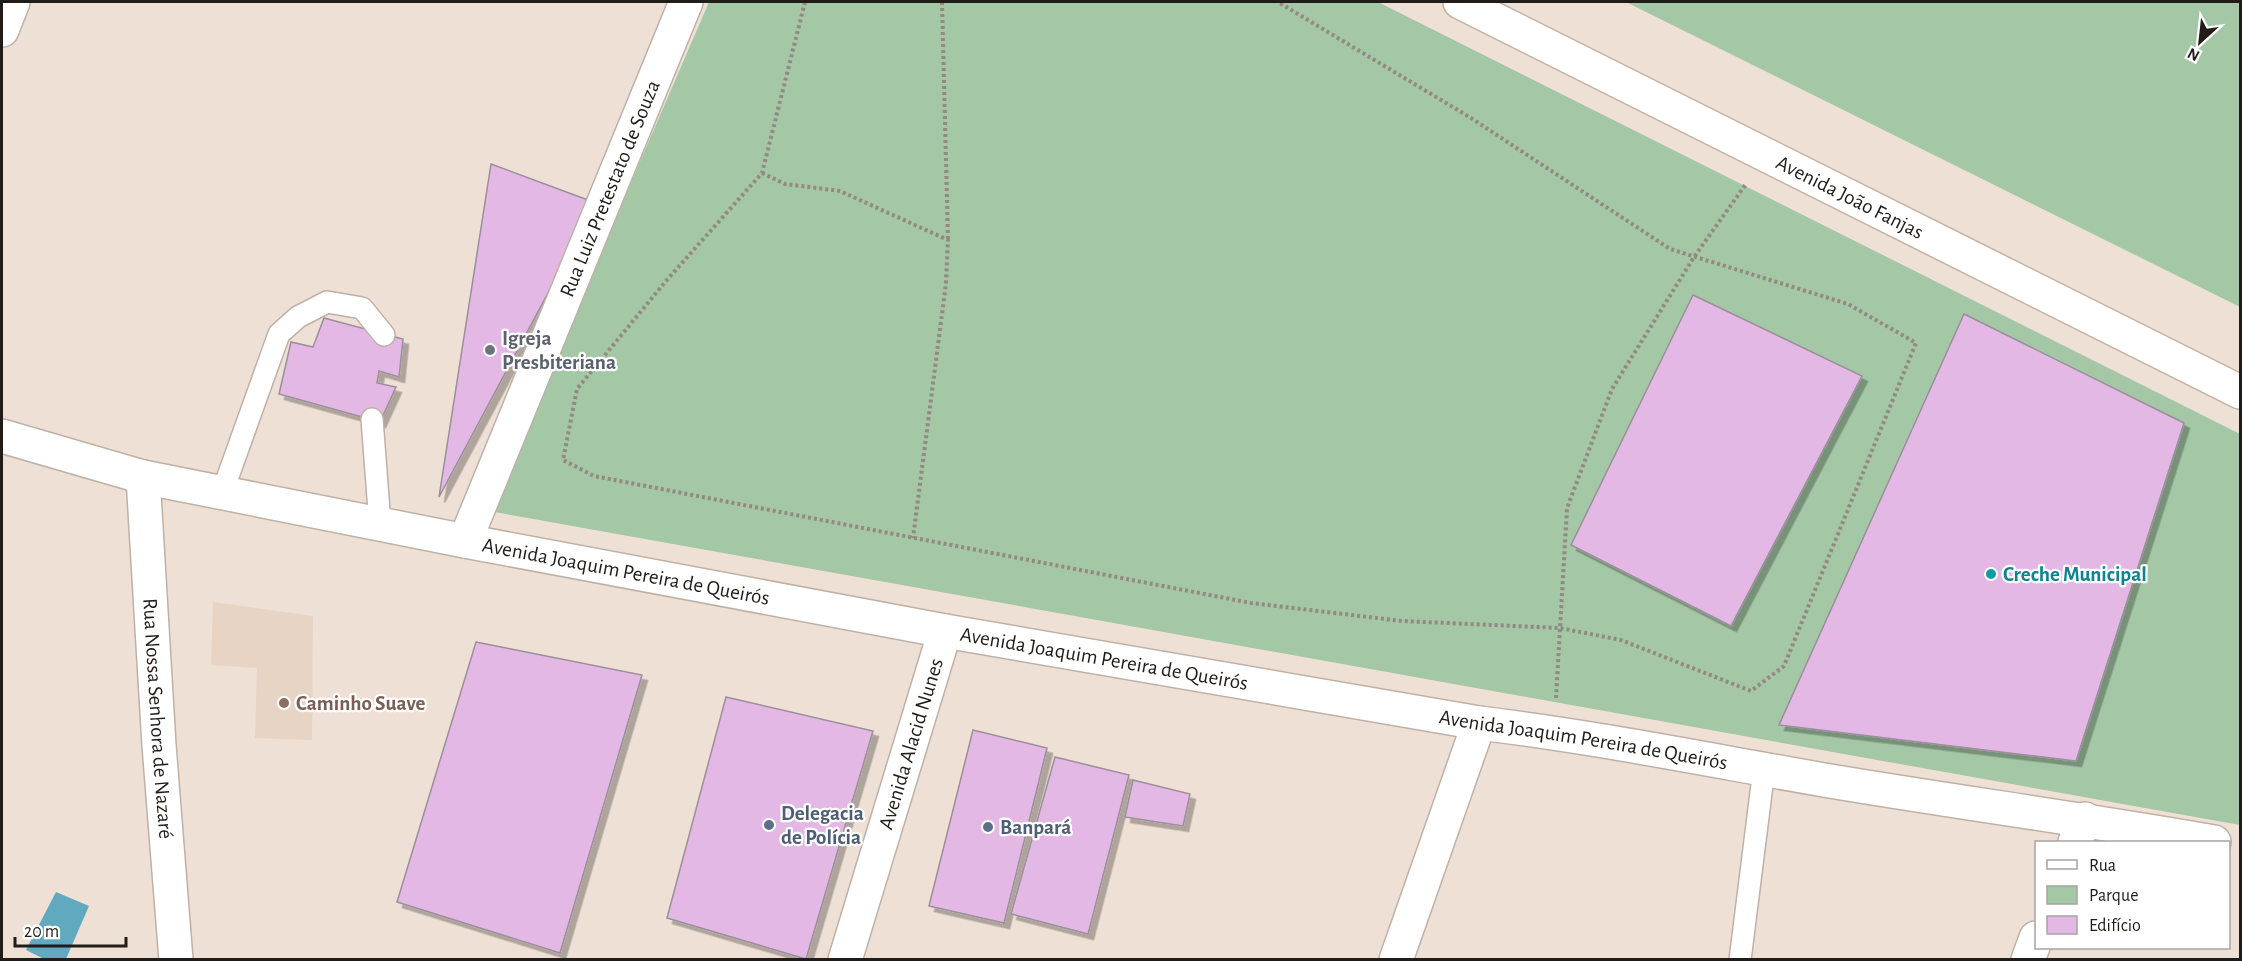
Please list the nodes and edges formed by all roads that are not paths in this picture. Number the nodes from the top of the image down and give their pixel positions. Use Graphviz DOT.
graph roads {
  1 [pos="13,2"];
  2 [pos="686,2"];
  3 [pos="1460,2"];
  4 [pos="2,30"];
  5 [pos="384,334"];
  6 [pos="2241,392"];
  7 [pos="372,419"];
  8 [pos="2,436"];
  9 [pos="143,477"];
  10 [pos="222,493"];
  11 [pos="380,524"];
  12 [pos="465,541"];
  13 [pos="945,632"];
  14 [pos="1479,723"];
  15 [pos="1764,769"];
  16 [pos="2080,831"];
  17 [pos="2192,841"];
  18 [pos="2035,943"];
  19 [pos="176,960"];
  20 [pos="845,960"];
  21 [pos="1396,960"];
  22 [pos="1740,960"];
  23 [pos="2028,960"];
  1 -- 4 [label="street"];
  2 -- 12 [label="street, Rua Luiz Pretestato de Souza"];
  3 -- 6 [label="street, Avenida João Fanjas"];
  5 -- 10 [label="lane"];
  7 -- 11 [label="lane"];
  8 -- 9 [label="street, Avenida Joaquim Pereira de Queirós"];
  9 -- 10 [label="street, Avenida Joaquim Pereira de Queirós"];
  9 -- 19 [label="street, Rua Nossa Senhora de Nazaré"];
  10 -- 11 [label="street, Avenida Joaquim Pereira de Queirós"];
  11 -- 12 [label="street, Avenida Joaquim Pereira de Queirós"];
  12 -- 13 [label="street, Avenida Joaquim Pereira de Queirós"];
  13 -- 14 [label="street, Avenida Joaquim Pereira de Queirós"];
  13 -- 20 [label="street, Avenida Alacid Nunes"];
  14 -- 15 [label="street, Avenida Joaquim Pereira de Queirós"];
  14 -- 21 [label="street"];
  15 -- 16 [label="street, Avenida Joaquim Pereira de Queirós"];
  15 -- 22 [label="lane"];
  16 -- 17 [label="street, Avenida Joaquim Pereira de Queirós"];
  18 -- 23 [label="street"];
}
